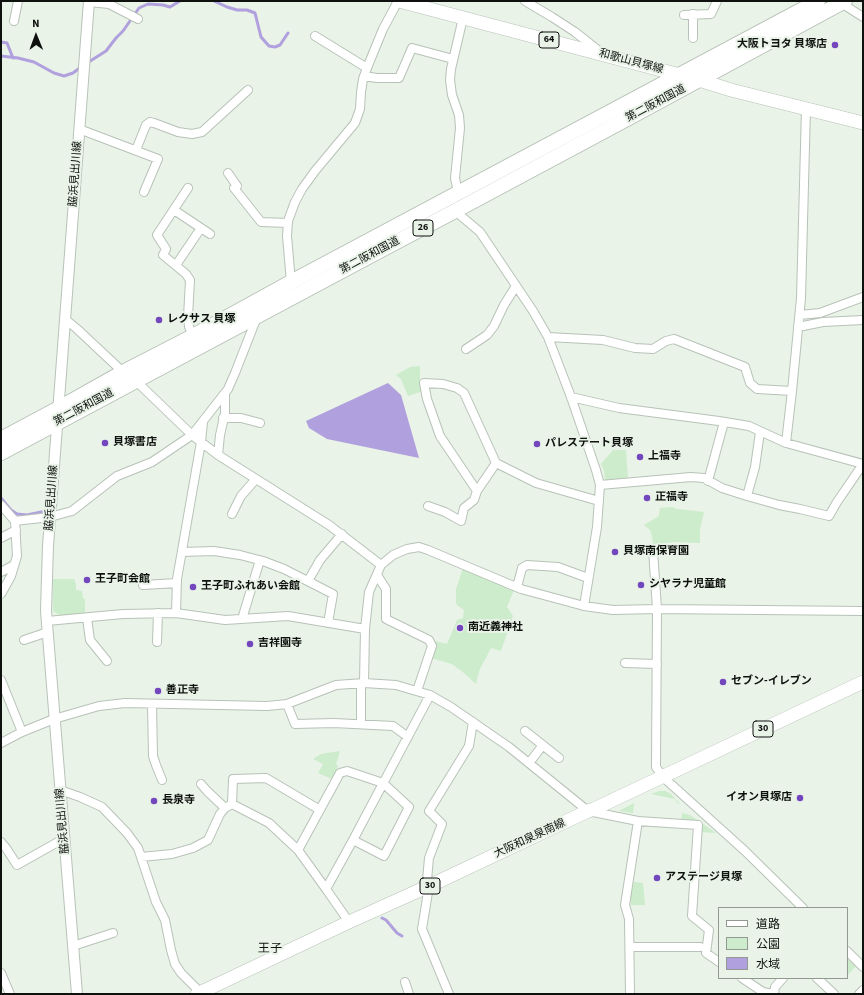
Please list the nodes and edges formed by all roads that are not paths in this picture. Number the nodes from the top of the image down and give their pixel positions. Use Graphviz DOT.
graph roads {
  1 [pos="18,1"];
  2 [pos="399,1"];
  3 [pos="525,1"];
  4 [pos="717,1"];
  5 [pos="818,1"];
  6 [pos="89,2"];
  7 [pos="843,2"];
  8 [pos="863,17"];
  9 [pos="463,18"];
  10 [pos="138,19"];
  11 [pos="14,21"];
  12 [pos="315,36"];
  13 [pos="693,38"];
  14 [pos="604,55"];
  15 [pos="453,59"];
  16 [pos="366,72"];
  17 [pos="679,75"];
  18 [pos="699,80"];
  19 [pos="248,90"];
  20 [pos="806,108"];
  21 [pos="863,122"];
  22 [pos="79,129"];
  23 [pos="136,150"];
  24 [pos="228,173"];
  25 [pos="188,188"];
  26 [pos="144,192"];
  27 [pos="458,194"];
  28 [pos="174,210"];
  29 [pos="455,211"];
  30 [pos="288,223"];
  31 [pos="201,228"];
  32 [pos="210,234"];
  33 [pos="176,265"];
  34 [pos="291,282"];
  35 [pos="516,286"];
  36 [pos="863,297"];
  37 [pos="800,315"];
  38 [pos="257,317"];
  39 [pos="65,319"];
  40 [pos="863,320"];
  41 [pos="798,327"];
  42 [pos="193,336"];
  43 [pos="548,338"];
  44 [pos="466,349"];
  45 [pos="123,372"];
  46 [pos="136,381"];
  47 [pos="792,391"];
  48 [pos="226,393"];
  49 [pos="570,396"];
  50 [pos="59,408"];
  51 [pos="223,418"];
  52 [pos="203,421"];
  53 [pos="724,422"];
  54 [pos="57,423"];
  55 [pos="260,423"];
  56 [pos="760,432"];
  57 [pos="192,435"];
  58 [pos="1,439"];
  59 [pos="201,442"];
  60 [pos="786,443"];
  61 [pos="1,453"];
  62 [pos="218,455"];
  63 [pos="496,463"];
  64 [pos="863,464"];
  65 [pos="256,479"];
  66 [pos="708,480"];
  67 [pos="600,485"];
  68 [pos="477,491"];
  69 [pos="747,496"];
  70 [pos="599,502"];
  71 [pos="1,505"];
  72 [pos="428,506"];
  73 [pos="232,514"];
  74 [pos="50,517"];
  75 [pos="15,521"];
  76 [pos="16,530"];
  77 [pos="342,534"];
  78 [pos="1,538"];
  79 [pos="653,550"];
  80 [pos="182,552"];
  81 [pos="260,560"];
  82 [pos="14,565"];
  83 [pos="381,565"];
  84 [pos="1,572"];
  85 [pos="377,575"];
  86 [pos="588,578"];
  87 [pos="308,581"];
  88 [pos="177,583"];
  89 [pos="143,585"];
  90 [pos="518,587"];
  91 [pos="1,594"];
  92 [pos="584,606"];
  93 [pos="657,609"];
  94 [pos="863,611"];
  95 [pos="176,613"];
  96 [pos="158,614"];
  97 [pos="87,618"];
  98 [pos="242,619"];
  99 [pos="328,623"];
  100 [pos="47,627"];
  101 [pos="365,629"];
  102 [pos="24,640"];
  103 [pos="157,642"];
  104 [pos="107,661"];
  105 [pos="625,663"];
  106 [pos="657,664"];
  107 [pos="1,680"];
  108 [pos="863,682"];
  109 [pos="363,683"];
  110 [pos="417,690"];
  111 [pos="430,695"];
  112 [pos="152,704"];
  113 [pos="287,704"];
  114 [pos="54,719"];
  115 [pos="473,722"];
  116 [pos="361,724"];
  117 [pos="525,730"];
  118 [pos="22,732"];
  119 [pos="408,737"];
  120 [pos="1,743"];
  121 [pos="543,745"];
  122 [pos="559,758"];
  123 [pos="529,763"];
  124 [pos="663,777"];
  125 [pos="162,780"];
  126 [pos="383,783"];
  127 [pos="201,784"];
  128 [pos="60,790"];
  129 [pos="229,806"];
  130 [pos="320,810"];
  131 [pos="588,812"];
  132 [pos="638,821"];
  133 [pos="64,838"];
  134 [pos="353,840"];
  135 [pos="1,842"];
  136 [pos="298,850"];
  137 [pos="141,857"];
  138 [pos="429,886"];
  139 [pos="326,889"];
  140 [pos="802,907"];
  141 [pos="348,922"];
  142 [pos="113,933"];
  143 [pos="73,946"];
  144 [pos="630,946"];
  145 [pos="700,947"];
  146 [pos="848,952"];
  147 [pos="718,961"];
  148 [pos="863,967"];
  149 [pos="1,973"];
  150 [pos="744,979"];
  151 [pos="782,979"];
  152 [pos="818,979"];
  153 [pos="405,982"];
  154 [pos="863,990"];
  155 [pos="10,994"];
  156 [pos="77,994"];
  157 [pos="199,994"];
  158 [pos="409,994"];
  159 [pos="449,994"];
  160 [pos="630,994"];
  161 [pos="773,994"];
  162 [pos="834,994"];
  163 [pos="859,994"];
  1 -- 11 [label="street"];
  2 -- 9 [label="main road, 和歌山貝塚線 / 64"];
  2 -- 16 [label="street"];
  3 -- 14 [label="street"];
  4 -- 13 [label="street"];
  5 -- 17 [label="highway, 第二阪和国道 / 26"];
  6 -- 10 [label="street"];
  6 -- 22 [label="street, 脇浜見出川線"];
  7 -- 8 [label="street"];
  7 -- 18 [label="highway, 第二阪和国道 / 26"];
  9 -- 14 [label="main road, 和歌山貝塚線 / 64"];
  9 -- 15 [label="street"];
  12 -- 16 [label="street"];
  14 -- 17 [label="main road, 和歌山貝塚線 / 64"];
  15 -- 16 [label="street"];
  15 -- 27 [label="street"];
  16 -- 30 [label="street"];
  17 -- 18 [label="main road, 和歌山貝塚線 / 64"];
  17 -- 27 [label="highway, 第二阪和国道 / 26"];
  18 -- 20 [label="main road, 和歌山貝塚線 / 64"];
  18 -- 29 [label="highway, 第二阪和国道 / 26"];
  19 -- 23 [label="street"];
  20 -- 21 [label="main road, 和歌山貝塚線 / 64"];
  20 -- 37 [label="street"];
  22 -- 23 [label="street"];
  22 -- 39 [label="street, 脇浜見出川線"];
  23 -- 26 [label="street"];
  24 -- 30 [label="street"];
  25 -- 28 [label="street"];
  27 -- 34 [label="highway, 第二阪和国道 / 26"];
  28 -- 31 [label="street"];
  28 -- 33 [label="street"];
  29 -- 35 [label="street"];
  29 -- 38 [label="highway, 第二阪和国道 / 26"];
  30 -- 34 [label="street"];
  31 -- 32 [label="street"];
  31 -- 33 [label="street"];
  33 -- 42 [label="street"];
  34 -- 42 [label="highway, 第二阪和国道 / 26"];
  35 -- 43 [label="street"];
  35 -- 44 [label="street"];
  36 -- 37 [label="street"];
  37 -- 41 [label="street"];
  38 -- 46 [label="highway, 第二阪和国道 / 26"];
  38 -- 48 [label="street"];
  39 -- 45 [label="street"];
  39 -- 50 [label="street, 脇浜見出川線"];
  40 -- 41 [label="street"];
  41 -- 47 [label="street"];
  42 -- 45 [label="highway, 第二阪和国道 / 26"];
  43 -- 47 [label="street"];
  43 -- 49 [label="street"];
  45 -- 50 [label="highway, 第二阪和国道 / 26"];
  46 -- 54 [label="highway, 第二阪和国道 / 26"];
  46 -- 57 [label="street"];
  47 -- 60 [label="street"];
  48 -- 51 [label="street"];
  48 -- 52 [label="street"];
  49 -- 53 [label="street"];
  49 -- 67 [label="street"];
  50 -- 54 [label="street, 脇浜見出川線"];
  50 -- 58 [label="highway, 第二阪和国道 / 26"];
  51 -- 55 [label="street"];
  51 -- 62 [label="street"];
  52 -- 57 [label="street"];
  52 -- 59 [label="street"];
  53 -- 56 [label="street"];
  53 -- 66 [label="street"];
  54 -- 61 [label="highway, 第二阪和国道 / 26"];
  54 -- 74 [label="street, 脇浜見出川線"];
  56 -- 60 [label="street"];
  56 -- 69 [label="street"];
  57 -- 59 [label="street"];
  57 -- 74 [label="street"];
  59 -- 62 [label="street"];
  59 -- 80 [label="street"];
  60 -- 64 [label="street"];
  62 -- 65 [label="street"];
  63 -- 68 [label="street"];
  63 -- 68 [label="street"];
  63 -- 70 [label="street"];
  64 -- 69 [label="street"];
  65 -- 73 [label="street"];
  65 -- 77 [label="street"];
  66 -- 67 [label="street"];
  66 -- 69 [label="street"];
  67 -- 70 [label="street"];
  68 -- 72 [label="street"];
  70 -- 86 [label="street"];
  71 -- 75 [label="street"];
  74 -- 75 [label="street"];
  74 -- 100 [label="street, 脇浜見出川線"];
  75 -- 76 [label="street"];
  76 -- 78 [label="street"];
  76 -- 82 [label="street"];
  77 -- 83 [label="street"];
  77 -- 87 [label="street"];
  79 -- 93 [label="street"];
  80 -- 81 [label="street"];
  80 -- 88 [label="street"];
  81 -- 87 [label="street"];
  81 -- 98 [label="street"];
  82 -- 84 [label="street"];
  82 -- 91 [label="street"];
  83 -- 85 [label="street"];
  83 -- 90 [label="street"];
  85 -- 101 [label="street"];
  85 -- 110 [label="street"];
  86 -- 90 [label="street"];
  86 -- 92 [label="street"];
  87 -- 99 [label="street"];
  88 -- 89 [label="street"];
  88 -- 95 [label="street"];
  90 -- 92 [label="street"];
  92 -- 93 [label="street"];
  93 -- 94 [label="street"];
  93 -- 106 [label="street"];
  95 -- 96 [label="street"];
  95 -- 98 [label="street"];
  96 -- 97 [label="street"];
  96 -- 103 [label="street"];
  97 -- 100 [label="street"];
  97 -- 104 [label="street"];
  98 -- 99 [label="street"];
  99 -- 101 [label="street"];
  100 -- 102 [label="street"];
  100 -- 114 [label="street, 脇浜見出川線"];
  101 -- 109 [label="street"];
  105 -- 106 [label="street"];
  106 -- 124 [label="street"];
  107 -- 118 [label="street"];
  108 -- 124 [label="main road, 大阪和泉泉南線 / 30"];
  109 -- 110 [label="street"];
  109 -- 113 [label="street"];
  109 -- 116 [label="street"];
  110 -- 111 [label="street"];
  111 -- 115 [label="street"];
  111 -- 119 [label="street"];
  112 -- 113 [label="street"];
  112 -- 114 [label="street"];
  112 -- 125 [label="street"];
  113 -- 116 [label="street"];
  114 -- 118 [label="street"];
  114 -- 128 [label="street, 脇浜見出川線"];
  115 -- 123 [label="street"];
  115 -- 138 [label="street"];
  116 -- 119 [label="street"];
  117 -- 121 [label="street"];
  118 -- 120 [label="street"];
  119 -- 126 [label="street"];
  121 -- 122 [label="street"];
  121 -- 123 [label="street"];
  123 -- 131 [label="street"];
  124 -- 131 [label="main road, 大阪和泉泉南線 / 30"];
  124 -- 140 [label="street"];
  126 -- 130 [label="street"];
  126 -- 134 [label="street"];
  126 -- 134 [label="street"];
  127 -- 129 [label="street"];
  128 -- 133 [label="street, 脇浜見出川線"];
  128 -- 137 [label="street"];
  129 -- 130 [label="street"];
  129 -- 136 [label="street"];
  129 -- 137 [label="street"];
  130 -- 136 [label="street"];
  131 -- 132 [label="street"];
  131 -- 138 [label="main road, 大阪和泉泉南線 / 30"];
  132 -- 144 [label="street"];
  132 -- 147 [label="street"];
  133 -- 135 [label="street"];
  133 -- 143 [label="street, 脇浜見出川線"];
  134 -- 139 [label="street"];
  136 -- 139 [label="street"];
  137 -- 157 [label="street"];
  138 -- 141 [label="main road, 大阪和泉泉南線 / 30"];
  138 -- 159 [label="street"];
  139 -- 141 [label="street"];
  141 -- 157 [label="main road, 大阪和泉泉南線 / 30"];
  142 -- 143 [label="street"];
  143 -- 156 [label="street, 脇浜見出川線"];
  144 -- 145 [label="street"];
  144 -- 160 [label="street"];
  146 -- 148 [label="street"];
  149 -- 155 [label="street"];
  150 -- 161 [label="street"];
  151 -- 161 [label="street"];
  152 -- 162 [label="street"];
  153 -- 158 [label="street"];
  154 -- 163 [label="street"];
}
